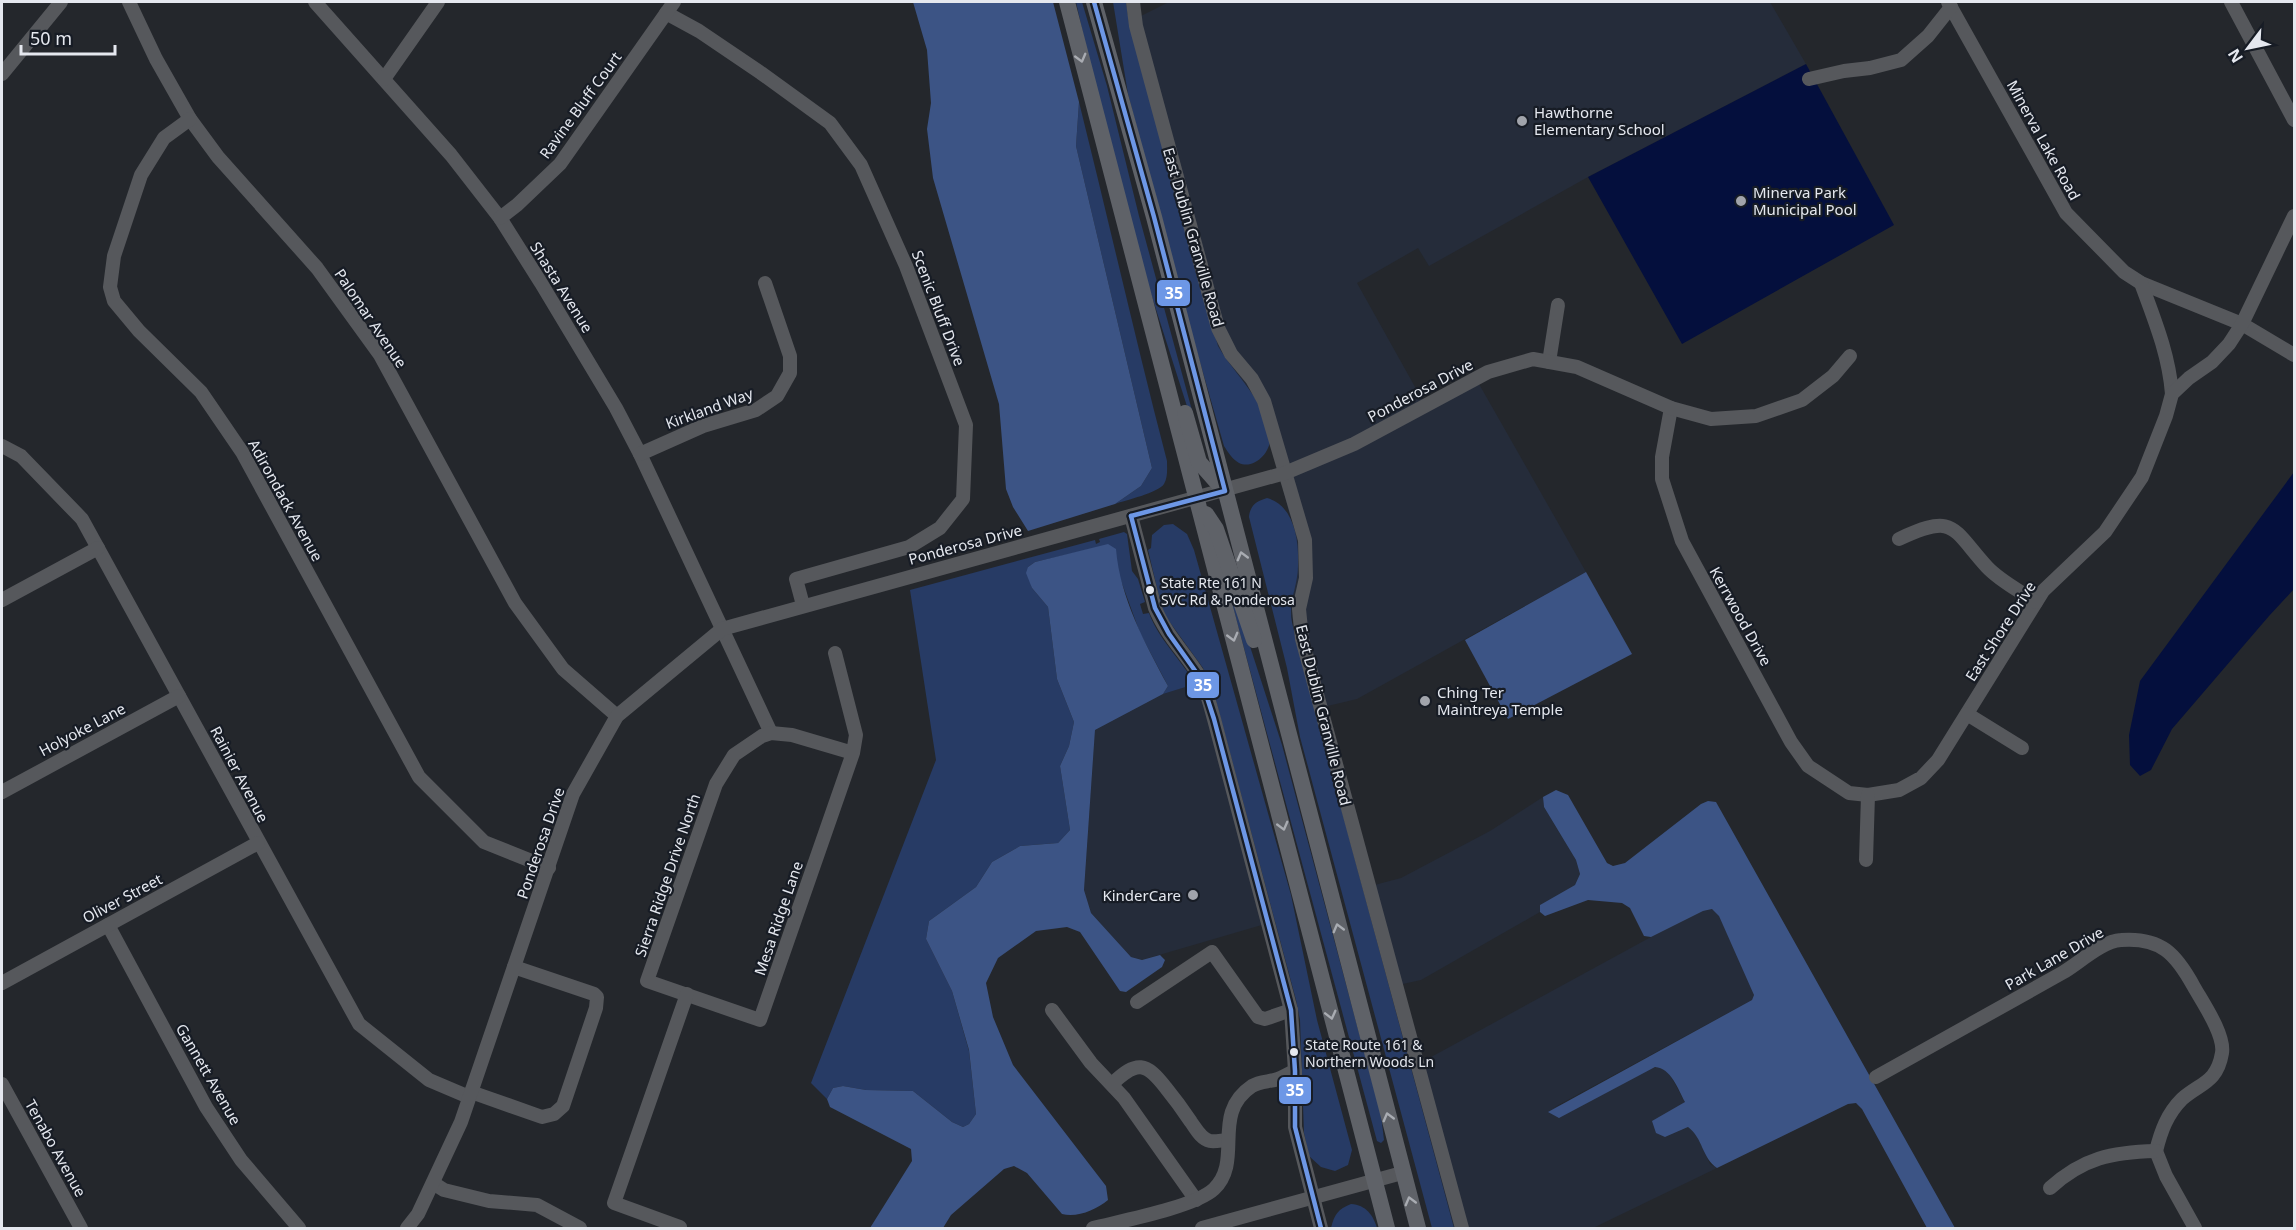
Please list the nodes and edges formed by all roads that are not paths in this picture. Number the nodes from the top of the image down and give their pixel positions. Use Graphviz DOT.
graph roads {
  1 [pos="61,2"];
  2 [pos="129,2"];
  3 [pos="315,2"];
  4 [pos="438,2"];
  5 [pos="1067,2"];
  6 [pos="1094,2"];
  7 [pos="1133,2"];
  8 [pos="2231,2"];
  9 [pos="1950,4"];
  10 [pos="670,7"];
  11 [pos="2,74"];
  12 [pos="384,79"];
  13 [pos="1809,79"];
  14 [pos="190,119"];
  15 [pos="2295,120"];
  16 [pos="2295,216"];
  17 [pos="500,218"];
  18 [pos="1125,225"];
  19 [pos="765,283"];
  20 [pos="2141,284"];
  21 [pos="1558,305"];
  22 [pos="2242,324"];
  23 [pos="2295,355"];
  24 [pos="1850,356"];
  25 [pos="1549,362"];
  26 [pos="2172,394"];
  27 [pos="1671,408"];
  28 [pos="2,446"];
  29 [pos="640,454"];
  30 [pos="1285,473"];
  31 [pos="1225,491"];
  32 [pos="1196,500"];
  33 [pos="1131,516"];
  34 [pos="1899,539"];
  35 [pos="98,548"];
  36 [pos="2,600"];
  37 [pos="2036,602"];
  38 [pos="803,605"];
  39 [pos="722,629"];
  40 [pos="835,653"];
  41 [pos="179,696"];
  42 [pos="1967,714"];
  43 [pos="617,716"];
  44 [pos="1287,729"];
  45 [pos="771,733"];
  46 [pos="2022,748"];
  47 [pos="853,753"];
  48 [pos="2,792"];
  49 [pos="1868,795"];
  50 [pos="258,843"];
  51 [pos="1866,860"];
  52 [pos="549,868"];
  53 [pos="108,925"];
  54 [pos="514,967"];
  55 [pos="2,983"];
  56 [pos="687,994"];
  57 [pos="1137,1002"];
  58 [pos="1052,1010"];
  59 [pos="1290,1010"];
  60 [pos="1295,1071"];
  61 [pos="1876,1077"];
  62 [pos="2,1084"];
  63 [pos="1112,1084"];
  64 [pos="470,1094"];
  65 [pos="1228,1140"];
  66 [pos="2156,1151"];
  67 [pos="1402,1173"];
  68 [pos="1373,1181"];
  69 [pos="432,1183"];
  70 [pos="2050,1188"];
  71 [pos="1312,1198"];
  72 [pos="1196,1200"];
  73 [pos="680,1227"];
  74 [pos="81,1228"];
  75 [pos="299,1228"];
  76 [pos="407,1228"];
  77 [pos="580,1228"];
  78 [pos="1093,1228"];
  79 [pos="1202,1228"];
  80 [pos="1321,1228"];
  81 [pos="1387,1228"];
  82 [pos="1418,1228"];
  83 [pos="1461,1228"];
  84 [pos="2195,1228"];
  1 -- 11 [label="street"];
  2 -- 14 [label="street, Palomar Avenue"];
  3 -- 12 [label="street, Shasta Avenue"];
  4 -- 12 [label="street"];
  5 -- 18 [label="main road, one-way"];
  6 -- 31 [label="main road"];
  7 -- 30 [label="street, East Dublin Granville Road"];
  8 -- 15 [label="street"];
  9 -- 13 [label="street"];
  9 -- 20 [label="street, Minerva Lake Road"];
  10 -- 17 [label="street, Ravine Bluff Court"];
  10 -- 38 [label="street, Scenic Bluff Drive"];
  12 -- 17 [label="street, Shasta Avenue"];
  14 -- 43 [label="street, Palomar Avenue"];
  14 -- 52 [label="street, Adirondack Avenue"];
  16 -- 22 [label="street"];
  17 -- 29 [label="street, Shasta Avenue"];
  18 -- 31 [label="main road"];
  18 -- 32 [label="main road"];
  19 -- 29 [label="street, Kirkland Way"];
  20 -- 22 [label="street, Minerva Lake Road"];
  20 -- 26 [label="street, East Shore Drive"];
  21 -- 25 [label="street"];
  22 -- 23 [label="street, Minerva Lake Road"];
  22 -- 26 [label="street"];
  24 -- 27 [label="street, Ponderosa Drive"];
  25 -- 27 [label="street, Ponderosa Drive"];
  25 -- 30 [label="street, Ponderosa Drive"];
  26 -- 37 [label="street, East Shore Drive"];
  27 -- 49 [label="street, Kerrwood Drive"];
  28 -- 35 [label="street, Rainier Avenue"];
  29 -- 39 [label="street, Shasta Avenue"];
  30 -- 31 [label="street, Ponderosa Drive"];
  30 -- 83 [label="street, East Dublin Granville Road"];
  31 -- 32 [label="street, Ponderosa Drive"];
  44 -- 31 [label="main road, one-way"];
  32 -- 33 [label="street, Ponderosa Drive"];
  32 -- 44 [label="main road"];
  32 -- 68 [label="main road, one-way"];
  33 -- 38 [label="street, Ponderosa Drive"];
  33 -- 59 [label="street"];
  34 -- 37 [label="street"];
  35 -- 36 [label="street"];
  35 -- 41 [label="street, Rainier Avenue"];
  37 -- 42 [label="street, East Shore Drive"];
  38 -- 39 [label="street, Ponderosa Drive"];
  39 -- 43 [label="street, Ponderosa Drive"];
  39 -- 45 [label="street"];
  40 -- 47 [label="street, Mesa Ridge Lane"];
  41 -- 48 [label="street, Holyoke Lane"];
  41 -- 50 [label="street, Rainier Avenue"];
  42 -- 46 [label="street"];
  42 -- 49 [label="street, East Shore Drive"];
  43 -- 52 [label="street, Ponderosa Drive"];
  67 -- 44 [label="main road, one-way"];
  45 -- 47 [label="street"];
  45 -- 56 [label="street, Sierra Ridge Drive North"];
  47 -- 56 [label="street, Mesa Ridge Lane"];
  49 -- 51 [label="street"];
  50 -- 53 [label="street, Oliver Street"];
  50 -- 64 [label="street, Rainier Avenue"];
  52 -- 54 [label="street, Ponderosa Drive"];
  53 -- 55 [label="street, Oliver Street"];
  53 -- 75 [label="street, Gannett Avenue"];
  54 -- 64 [label="street, Ponderosa Drive"];
  54 -- 64 [label="street, Rainier Avenue"];
  56 -- 73 [label="street"];
  57 -- 59 [label="street"];
  58 -- 63 [label="street"];
  59 -- 60 [label="street"];
  60 -- 65 [label="street"];
  60 -- 71 [label="street"];
  61 -- 66 [label="street, Park Lane Drive"];
  62 -- 74 [label="street, Tenabo Avenue"];
  63 -- 65 [label="street"];
  63 -- 72 [label="street"];
  64 -- 69 [label="street, Ponderosa Drive"];
  65 -- 72 [label="street"];
  66 -- 70 [label="street"];
  66 -- 84 [label="street"];
  67 -- 68 [label="street"];
  82 -- 67 [label="main road, one-way"];
  68 -- 71 [label="street"];
  68 -- 81 [label="main road"];
  69 -- 76 [label="street, Ponderosa Drive"];
  69 -- 77 [label="street"];
  71 -- 79 [label="street"];
  71 -- 80 [label="street"];
  72 -- 78 [label="street"];
}
